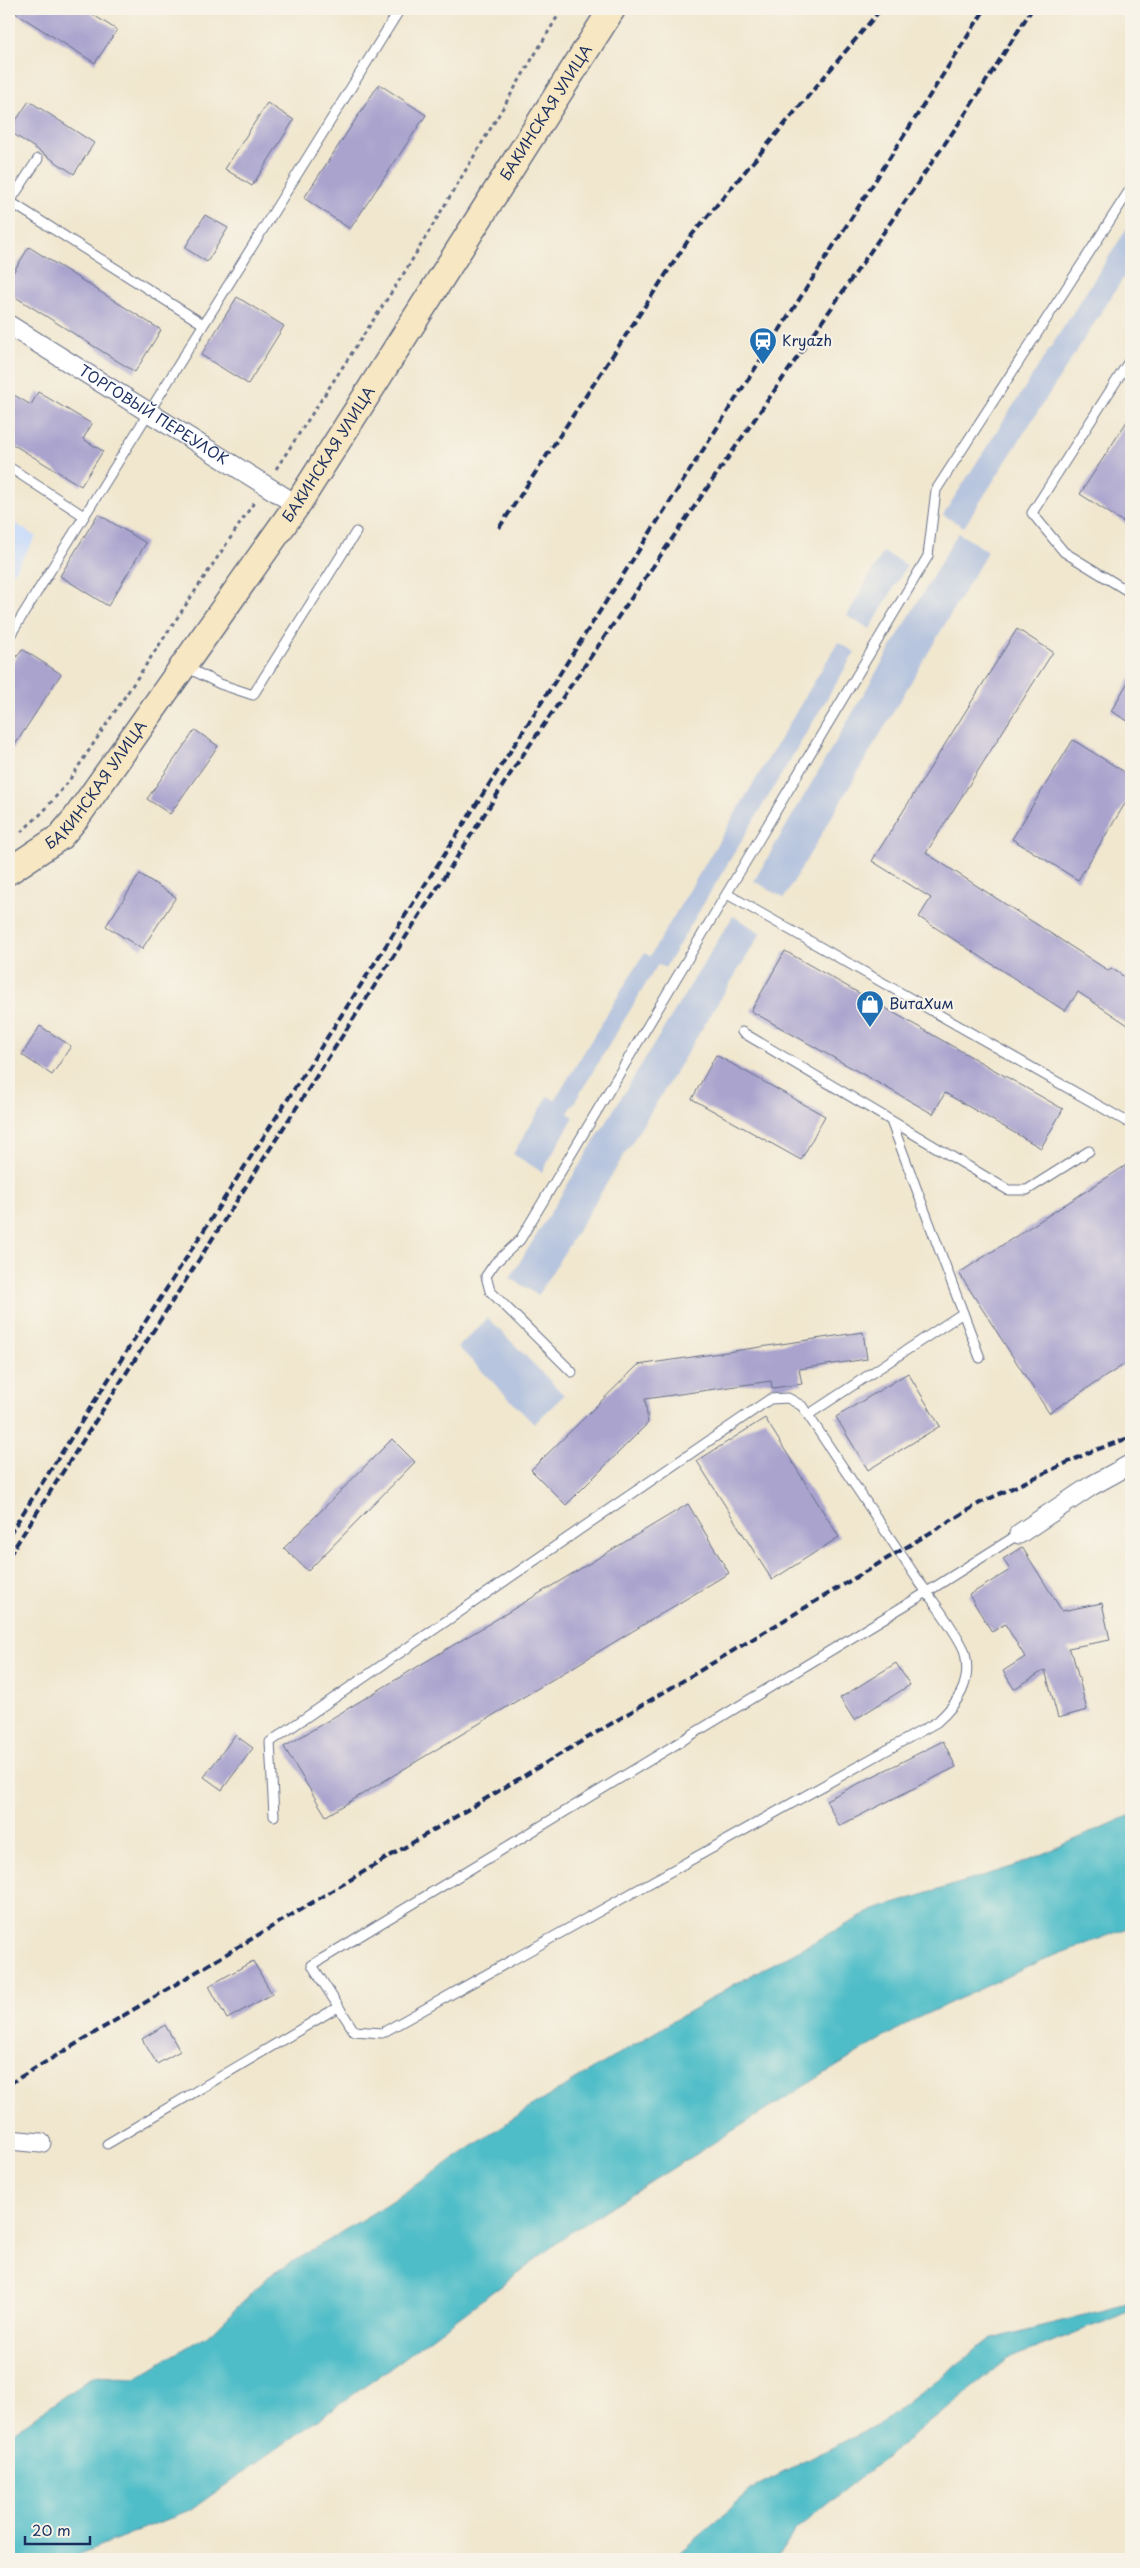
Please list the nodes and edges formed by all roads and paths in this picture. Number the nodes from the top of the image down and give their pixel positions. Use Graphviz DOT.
graph roads {
  1 [pos="400,9"];
  2 [pos="562,9"];
  3 [pos="612,9"];
  4 [pos="38,159"];
  5 [pos="1131,188"];
  6 [pos="9,202"];
  7 [pos="203,324"];
  8 [pos="9,325"];
  9 [pos="1131,358"];
  10 [pos="147,412"];
  11 [pos="9,467"];
  12 [pos="265,486"];
  13 [pos="297,505"];
  14 [pos="84,516"];
  15 [pos="356,532"];
  16 [pos="1131,593"];
  17 [pos="9,637"];
  18 [pos="184,666"];
  19 [pos="16,837"];
  20 [pos="9,871"];
  21 [pos="727,894"];
  22 [pos="742,1032"];
  23 [pos="891,1121"];
  24 [pos="1131,1124"];
  25 [pos="1089,1151"];
  26 [pos="963,1312"];
  27 [pos="980,1358"];
  28 [pos="572,1372"];
  29 [pos="808,1415"];
  30 [pos="1131,1464"];
  31 [pos="1019,1534"];
  32 [pos="927,1592"];
  33 [pos="274,1816"];
  34 [pos="338,2007"];
  35 [pos="9,2140"];
  36 [pos="41,2143"];
  37 [pos="106,2144"];
  1 -- 7 [label="lane"];
  2 -- 12 [label="path"];
  3 -- 13 [label="main road, БАКИНСКАЯ УЛИЦА"];
  4 -- 6 [label="lane"];
  5 -- 21 [label="lane"];
  6 -- 7 [label="lane"];
  7 -- 10 [label="lane"];
  8 -- 10 [label="street, ТОРГОВЫЙ ПЕРЕУЛОК"];
  9 -- 16 [label="lane"];
  10 -- 12 [label="street, ТОРГОВЫЙ ПЕРЕУЛОК"];
  10 -- 14 [label="lane"];
  11 -- 14 [label="lane"];
  12 -- 13 [label="street, ТОРГОВЫЙ ПЕРЕУЛОК"];
  12 -- 19 [label="path"];
  13 -- 18 [label="main road, БАКИНСКАЯ УЛИЦА"];
  14 -- 17 [label="lane"];
  15 -- 18 [label="lane"];
  18 -- 20 [label="main road, БАКИНСКАЯ УЛИЦА"];
  21 -- 24 [label="lane"];
  21 -- 28 [label="lane"];
  22 -- 23 [label="lane"];
  23 -- 25 [label="lane"];
  23 -- 26 [label="lane"];
  26 -- 27 [label="lane"];
  26 -- 29 [label="lane"];
  29 -- 32 [label="lane"];
  29 -- 33 [label="lane"];
  30 -- 31 [label="street"];
  31 -- 32 [label="lane"];
  32 -- 34 [label="lane"];
  32 -- 34 [label="lane"];
  34 -- 37 [label="lane"];
  35 -- 36 [label="street"];
}
